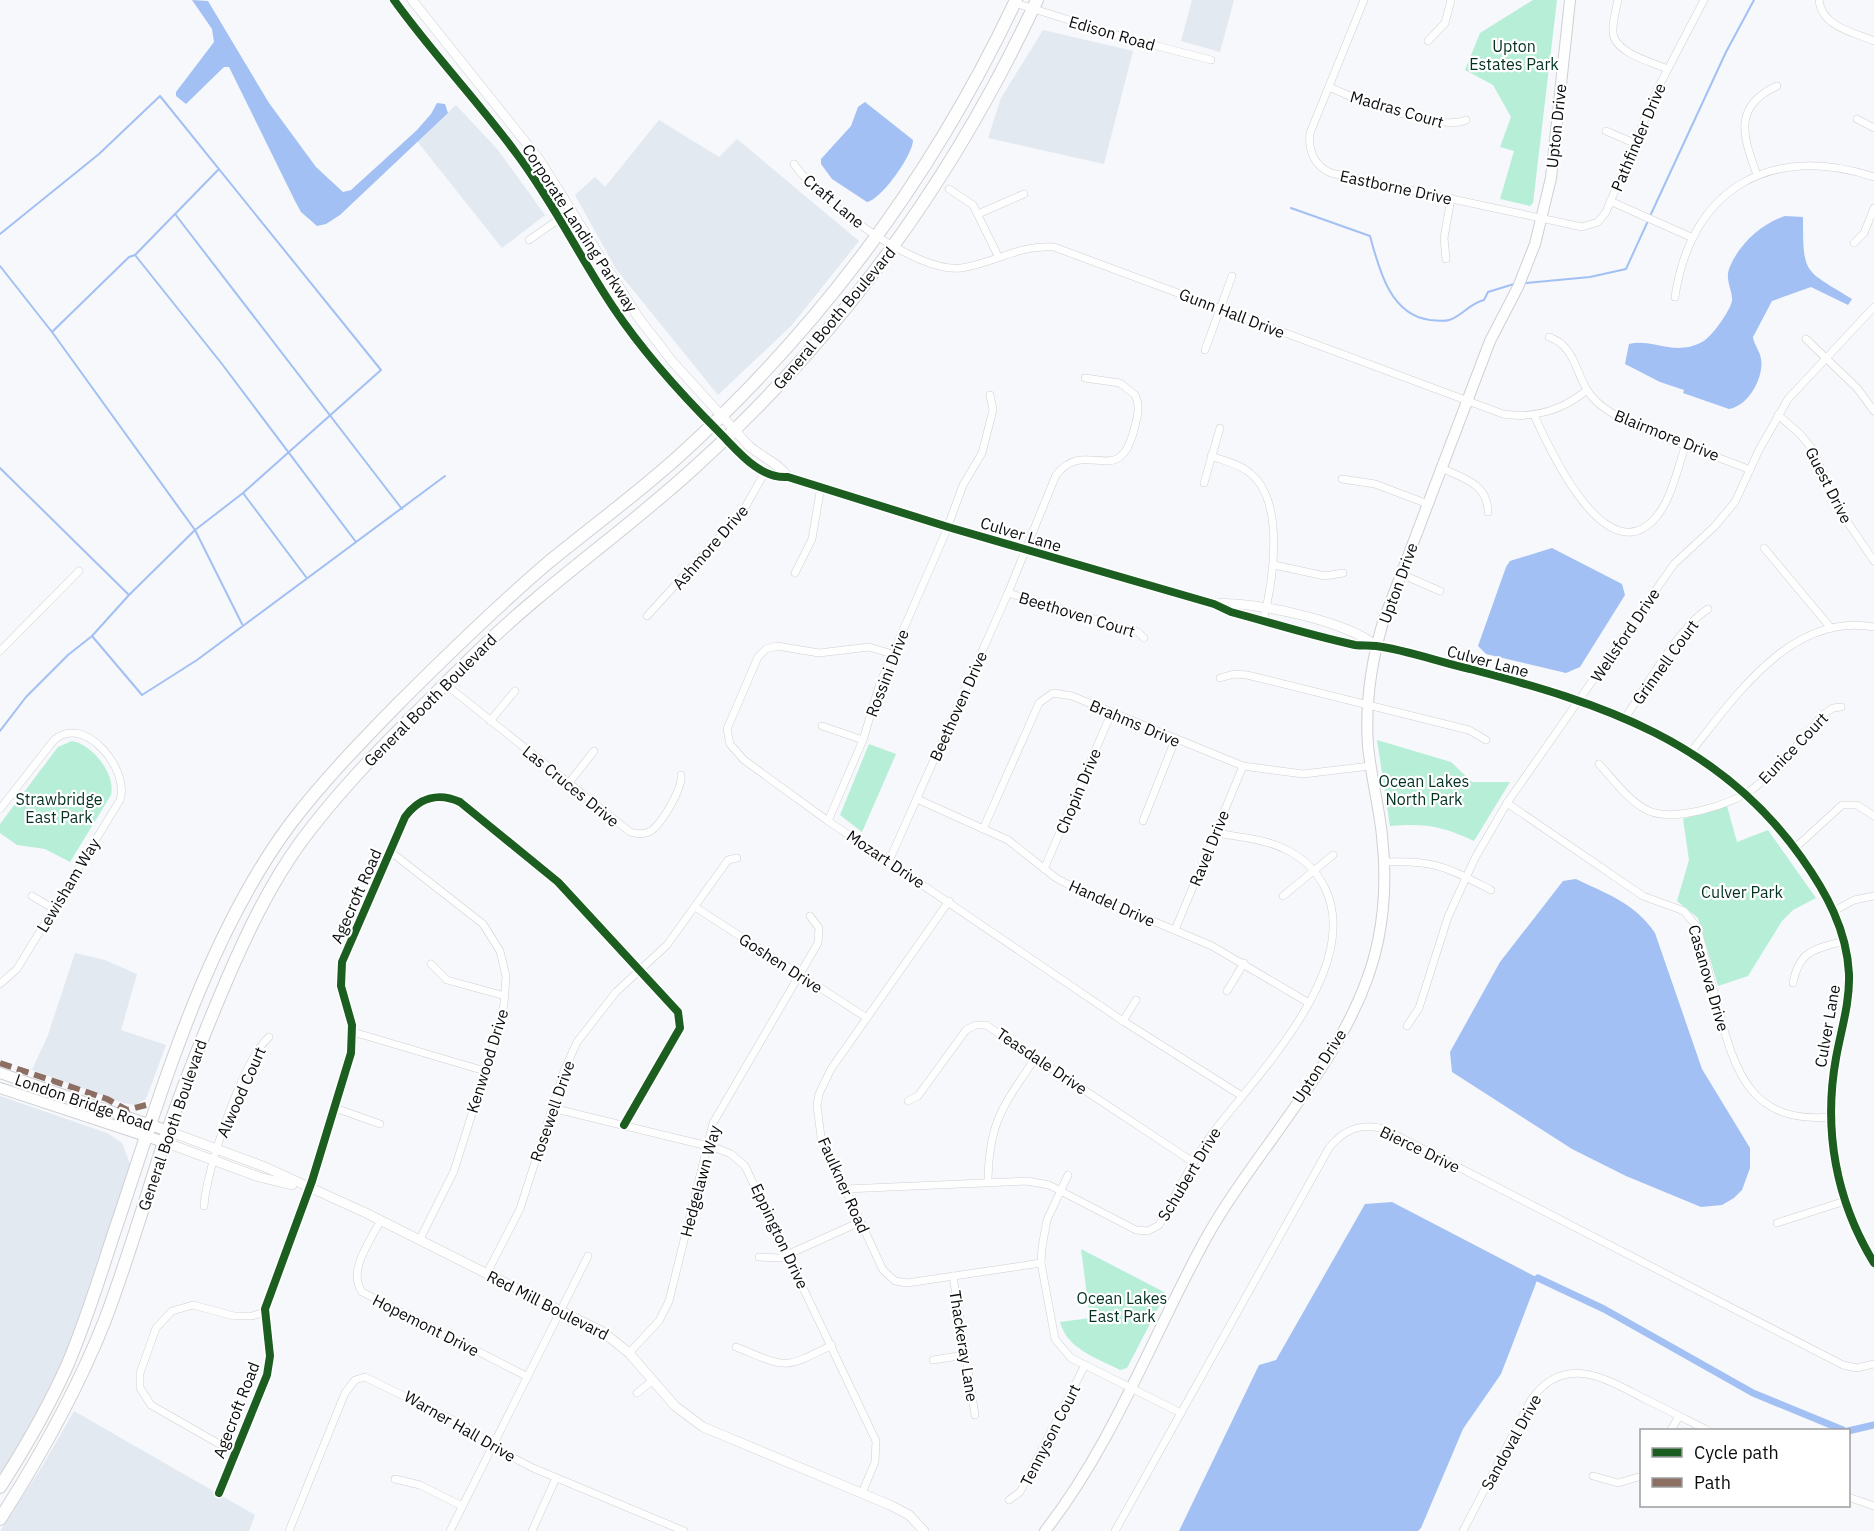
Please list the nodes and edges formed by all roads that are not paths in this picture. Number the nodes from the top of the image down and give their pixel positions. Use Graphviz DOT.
graph roads {
  1 [pos="394,0"];
  2 [pos="412,0"];
  3 [pos="1364,0"];
  4 [pos="1451,0"];
  5 [pos="1570,0"];
  6 [pos="1618,0"];
  7 [pos="1704,0"];
  8 [pos="1820,0"];
  9 [pos="1015,2"];
  10 [pos="1034,5"];
  11 [pos="1428,41"];
  12 [pos="1874,41"];
  13 [pos="1211,60"];
  14 [pos="460,62"];
  15 [pos="1667,69"];
  16 [pos="450,72"];
  17 [pos="1777,86"];
  18 [pos="1329,87"];
  19 [pos="1857,119"];
  20 [pos="1466,120"];
  21 [pos="1874,128"];
  22 [pos="1606,131"];
  23 [pos="1634,143"];
  24 [pos="794,164"];
  25 [pos="1757,175"];
  26 [pos="1874,177"];
  27 [pos="949,189"];
  28 [pos="1024,194"];
  29 [pos="1451,198"];
  30 [pos="1610,201"];
  31 [pos="1874,208"];
  32 [pos="572,210"];
  33 [pos="978,214"];
  34 [pos="560,218"];
  35 [pos="1543,219"];
  36 [pos="876,236"];
  37 [pos="1693,238"];
  38 [pos="529,240"];
  39 [pos="1854,243"];
  40 [pos="894,246"];
  41 [pos="998,256"];
  42 [pos="1446,259"];
  43 [pos="1233,276"];
  44 [pos="1675,297"];
  45 [pos="1874,307"];
  46 [pos="1220,309"];
  47 [pos="1550,337"];
  48 [pos="1806,339"];
  49 [pos="1205,350"];
  50 [pos="1826,357"];
  51 [pos="1085,378"];
  52 [pos="1586,391"];
  53 [pos="990,395"];
  54 [pos="1467,401"];
  55 [pos="1874,411"];
  56 [pos="722,415"];
  57 [pos="1533,415"];
  58 [pos="1778,415"];
  59 [pos="712,425"];
  60 [pos="1220,428"];
  61 [pos="730,434"];
  62 [pos="1686,444"];
  63 [pos="1211,456"];
  64 [pos="1442,468"];
  65 [pos="1750,470"];
  66 [pos="765,472"];
  67 [pos="788,477"];
  68 [pos="1341,479"];
  69 [pos="1204,483"];
  70 [pos="821,486"];
  71 [pos="1428,504"];
  72 [pos="1488,512"];
  73 [pos="948,527"];
  74 [pos="1764,548"];
  75 [pos="1027,550"];
  76 [pos="1874,561"];
  77 [pos="1274,565"];
  78 [pos="79,571"];
  79 [pos="795,573"];
  80 [pos="1343,573"];
  81 [pos="1401,574"];
  82 [pos="1440,591"];
  83 [pos="1008,593"];
  84 [pos="1214,604"];
  85 [pos="1266,608"];
  86 [pos="1708,609"];
  87 [pos="647,616"];
  88 [pos="1263,621"];
  89 [pos="1874,627"];
  90 [pos="1831,628"];
  91 [pos="1144,638"];
  92 [pos="1376,646"];
  93 [pos="0,651"];
  94 [pos="892,654"];
  95 [pos="1220,678"];
  96 [pos="445,684"];
  97 [pos="515,691"];
  98 [pos="1578,699"];
  99 [pos="1368,703"];
  100 [pos="1841,707"];
  101 [pos="1112,714"];
  102 [pos="1625,718"];
  103 [pos="490,721"];
  104 [pos="822,726"];
  105 [pos="863,740"];
  106 [pos="1175,740"];
  107 [pos="1486,740"];
  108 [pos="594,751"];
  109 [pos="1690,753"];
  110 [pos="1599,764"];
  111 [pos="1243,766"];
  112 [pos="1371,766"];
  113 [pos="681,775"];
  114 [pos="568,784"];
  115 [pos="1745,794"];
  116 [pos="917,800"];
  117 [pos="1507,803"];
  118 [pos="0,809"];
  119 [pos="1874,816"];
  120 [pos="828,820"];
  121 [pos="1143,821"];
  122 [pos="982,829"];
  123 [pos="1216,833"];
  124 [pos="1794,848"];
  125 [pos="391,852"];
  126 [pos="1333,855"];
  127 [pos="737,858"];
  128 [pos="889,861"];
  129 [pos="1384,862"];
  130 [pos="1044,869"];
  131 [pos="1314,871"];
  132 [pos="1467,877"];
  133 [pos="1491,890"];
  134 [pos="32,896"];
  135 [pos="1283,896"];
  136 [pos="1874,896"];
  137 [pos="950,901"];
  138 [pos="695,907"];
  139 [pos="54,909"];
  140 [pos="1834,911"];
  141 [pos="810,916"];
  142 [pos="1175,930"];
  143 [pos="1844,941"];
  144 [pos="1244,963"];
  145 [pos="431,964"];
  146 [pos="640,969"];
  147 [pos="800,975"];
  148 [pos="1793,983"];
  149 [pos="0,984"];
  150 [pos="1227,991"];
  151 [pos="505,996"];
  152 [pos="1136,1000"];
  153 [pos="1309,1003"];
  154 [pos="867,1018"];
  155 [pos="1123,1021"];
  156 [pos="1407,1026"];
  157 [pos="353,1032"];
  158 [pos="269,1037"];
  159 [pos="1036,1057"];
  160 [pos="485,1071"];
  161 [pos="0,1073"];
  162 [pos="0,1088"];
  163 [pos="1242,1096"];
  164 [pos="908,1101"];
  165 [pos="335,1108"];
  166 [pos="552,1108"];
  167 [pos="1830,1117"];
  168 [pos="380,1124"];
  169 [pos="624,1125"];
  170 [pos="148,1130"];
  171 [pos="166,1136"];
  172 [pos="706,1146"];
  173 [pos="217,1149"];
  174 [pos="213,1160"];
  175 [pos="1193,1162"];
  176 [pos="1068,1175"];
  177 [pos="988,1181"];
  178 [pos="309,1189"];
  179 [pos="845,1189"];
  180 [pos="1061,1191"];
  181 [pos="1845,1201"];
  182 [pos="204,1206"];
  183 [pos="381,1220"];
  184 [pos="860,1222"];
  185 [pos="1777,1223"];
  186 [pos="420,1239"];
  187 [pos="789,1253"];
  188 [pos="588,1256"];
  189 [pos="759,1257"];
  190 [pos="1041,1263"];
  191 [pos="1874,1263"];
  192 [pos="487,1273"];
  193 [pos="953,1276"];
  194 [pos="561,1311"];
  195 [pos="265,1312"];
  196 [pos="832,1345"];
  197 [pos="736,1347"];
  198 [pos="629,1353"];
  199 [pos="965,1355"];
  200 [pos="933,1360"];
  201 [pos="1874,1364"];
  202 [pos="1085,1365"];
  203 [pos="528,1377"];
  204 [pos="652,1381"];
  205 [pos="57,1387"];
  206 [pos="1130,1388"];
  207 [pos="637,1393"];
  208 [pos="1181,1413"];
  209 [pos="975,1415"];
  210 [pos="1679,1416"];
  211 [pos="1672,1429"];
  212 [pos="1703,1429"];
  213 [pos="493,1446"];
  214 [pos="43,1452"];
  215 [pos="235,1453"];
  216 [pos="1593,1476"];
  217 [pos="1640,1476"];
  218 [pos="556,1478"];
  219 [pos="395,1479"];
  220 [pos="0,1487"];
  221 [pos="219,1492"];
  222 [pos="862,1493"];
  223 [pos="1850,1498"];
  224 [pos="1010,1500"];
  225 [pos="462,1506"];
  226 [pos="1874,1506"];
  227 [pos="0,1520"];
  228 [pos="1467,1530"];
  229 [pos="289,1531"];
  230 [pos="450,1531"];
  231 [pos="532,1531"];
  232 [pos="684,1531"];
  233 [pos="924,1531"];
  234 [pos="1045,1531"];
  235 [pos="1115,1531"];
  1 -- 16 [label="street, Corporate Landing Parkway"];
  2 -- 14 [label="street, Corporate Landing Parkway"];
  3 -- 18 [label="street, Eastborne Drive"];
  4 -- 11 [label="street"];
  5 -- 35 [label="main road, Upton Drive"];
  6 -- 15 [label="street"];
  7 -- 15 [label="street, Pathfinder Drive"];
  8 -- 12 [label="street"];
  9 -- 10 [label="street, Edison Road"];
  9 -- 36 [label="highway, General Booth Boulevard"];
  10 -- 13 [label="street, Edison Road"];
  10 -- 40 [label="highway, General Booth Boulevard"];
  14 -- 16 [label="street"];
  14 -- 32 [label="street, Corporate Landing Parkway"];
  15 -- 23 [label="street, Pathfinder Drive"];
  16 -- 34 [label="street, Corporate Landing Parkway"];
  17 -- 25 [label="street"];
  18 -- 20 [label="street, Madras Court"];
  18 -- 29 [label="street, Eastborne Drive"];
  19 -- 21 [label="street"];
  22 -- 23 [label="street"];
  23 -- 30 [label="street, Pathfinder Drive"];
  24 -- 36 [label="street, Craft Lane"];
  25 -- 26 [label="street"];
  25 -- 37 [label="street"];
  27 -- 33 [label="street"];
  28 -- 33 [label="street"];
  29 -- 35 [label="street, Eastborne Drive"];
  29 -- 42 [label="street"];
  30 -- 35 [label="street, Pathfinder Drive"];
  30 -- 37 [label="street"];
  31 -- 39 [label="street"];
  32 -- 34 [label="street"];
  32 -- 56 [label="street, Corporate Landing Parkway"];
  33 -- 41 [label="street"];
  34 -- 38 [label="street"];
  34 -- 59 [label="street, Corporate Landing Parkway"];
  35 -- 54 [label="main road, Upton Drive"];
  36 -- 40 [label="street, Gunn Hall Drive"];
  36 -- 56 [label="highway, General Booth Boulevard"];
  37 -- 44 [label="street"];
  40 -- 41 [label="street, Gunn Hall Drive"];
  40 -- 61 [label="highway, General Booth Boulevard"];
  41 -- 46 [label="street, Gunn Hall Drive"];
  43 -- 46 [label="street"];
  45 -- 50 [label="street, Wellsford Drive"];
  46 -- 49 [label="street"];
  46 -- 54 [label="street, Gunn Hall Drive"];
  47 -- 52 [label="street, Blairmore Drive"];
  48 -- 50 [label="street"];
  50 -- 55 [label="street"];
  50 -- 58 [label="street, Wellsford Drive"];
  51 -- 75 [label="street, Beethoven Drive"];
  52 -- 57 [label="street, Gunn Hall Drive"];
  52 -- 62 [label="street, Blairmore Drive"];
  53 -- 73 [label="street, Rossini Drive"];
  54 -- 57 [label="street, Gunn Hall Drive"];
  54 -- 64 [label="main road, Upton Drive"];
  56 -- 59 [label="highway, General Booth Boulevard"];
  56 -- 61 [label="street, Corporate Landing Parkway"];
  57 -- 62 [label="street"];
  58 -- 65 [label="street, Wellsford Drive"];
  58 -- 76 [label="street, Guest Drive"];
  59 -- 61 [label="street, Corporate Landing Parkway"];
  59 -- 170 [label="highway, General Booth Boulevard"];
  60 -- 63 [label="street"];
  61 -- 66 [label="street, Culver Lane"];
  61 -- 67 [label="street, Culver Lane"];
  61 -- 96 [label="highway, General Booth Boulevard"];
  62 -- 65 [label="street, Blairmore Drive"];
  63 -- 69 [label="street"];
  63 -- 77 [label="street"];
  64 -- 71 [label="main road, Upton Drive"];
  64 -- 72 [label="street"];
  65 -- 98 [label="street, Wellsford Drive"];
  66 -- 67 [label="street, Culver Lane"];
  66 -- 87 [label="street, Ashmore Drive"];
  67 -- 70 [label="street, Culver Lane"];
  68 -- 71 [label="street"];
  70 -- 73 [label="street, Culver Lane"];
  70 -- 79 [label="street"];
  71 -- 81 [label="main road, Upton Drive"];
  73 -- 75 [label="street, Culver Lane"];
  73 -- 94 [label="street, Rossini Drive"];
  74 -- 90 [label="street"];
  75 -- 83 [label="street, Beethoven Drive"];
  75 -- 84 [label="street, Culver Lane"];
  77 -- 80 [label="street"];
  77 -- 85 [label="street"];
  78 -- 93 [label="street"];
  81 -- 82 [label="street"];
  81 -- 92 [label="main road, Upton Drive"];
  83 -- 91 [label="street, Beethoven Court"];
  83 -- 116 [label="street, Beethoven Drive"];
  84 -- 85 [label="street, Culver Lane"];
  84 -- 88 [label="street, Culver Lane"];
  85 -- 88 [label="street"];
  85 -- 92 [label="street, Culver Lane"];
  86 -- 102 [label="street, Grinnell Court"];
  88 -- 92 [label="street, Culver Lane"];
  89 -- 90 [label="street"];
  90 -- 109 [label="street"];
  92 -- 98 [label="street, Culver Lane"];
  92 -- 99 [label="main road, Upton Drive"];
  94 -- 105 [label="street, Rossini Drive"];
  94 -- 120 [label="street, Mozart Drive"];
  95 -- 99 [label="street"];
  96 -- 103 [label="street, Las Cruces Drive"];
  96 -- 171 [label="highway, General Booth Boulevard"];
  97 -- 103 [label="street"];
  98 -- 102 [label="street, Culver Lane"];
  98 -- 117 [label="street, Wellsford Drive"];
  99 -- 107 [label="street"];
  99 -- 112 [label="main road, Upton Drive"];
  100 -- 115 [label="street, Eunice Court"];
  101 -- 106 [label="street, Brahms Drive"];
  101 -- 122 [label="street, Brahms Drive"];
  101 -- 130 [label="street, Chopin Drive"];
  102 -- 109 [label="street, Culver Lane"];
  103 -- 114 [label="street, Las Cruces Drive"];
  104 -- 105 [label="street"];
  105 -- 120 [label="street, Rossini Drive"];
  106 -- 111 [label="street, Brahms Drive"];
  106 -- 121 [label="street"];
  108 -- 114 [label="street"];
  109 -- 115 [label="street, Culver Lane"];
  110 -- 115 [label="street"];
  111 -- 112 [label="street, Brahms Drive"];
  111 -- 123 [label="street, Ravel Drive"];
  112 -- 129 [label="main road, Upton Drive"];
  113 -- 114 [label="street, Las Cruces Drive"];
  115 -- 124 [label="street, Culver Lane"];
  116 -- 122 [label="street, Handel Drive"];
  116 -- 128 [label="street, Beethoven Drive"];
  117 -- 132 [label="street, Wellsford Drive"];
  117 -- 167 [label="street, Casanova Drive"];
  118 -- 139 [label="street, Lewisham Way"];
  119 -- 124 [label="street"];
  120 -- 128 [label="street, Mozart Drive"];
  122 -- 130 [label="street, Handel Drive"];
  123 -- 131 [label="street, Schubert Drive"];
  123 -- 142 [label="street, Ravel Drive"];
  124 -- 140 [label="street, Culver Lane"];
  125 -- 146 [label="street, Agecroft Road"];
  125 -- 151 [label="street, Kenwood Drive"];
  125 -- 157 [label="street, Agecroft Road"];
  126 -- 131 [label="street"];
  127 -- 138 [label="street, Rosewell Drive"];
  128 -- 137 [label="street, Mozart Drive"];
  129 -- 132 [label="street"];
  129 -- 206 [label="main road, Upton Drive"];
  130 -- 142 [label="street, Handel Drive"];
  131 -- 135 [label="street"];
  131 -- 153 [label="street, Schubert Drive"];
  132 -- 133 [label="street"];
  132 -- 156 [label="street, Wellsford Drive"];
  134 -- 139 [label="street"];
  136 -- 140 [label="street"];
  137 -- 154 [label="street, Faulkner Road"];
  137 -- 155 [label="street, Mozart Drive"];
  138 -- 146 [label="street, Rosewell Drive"];
  138 -- 147 [label="street, Goshen Drive"];
  139 -- 149 [label="street, Lewisham Way"];
  140 -- 143 [label="street, Culver Lane"];
  141 -- 147 [label="street, Hedgelawn Way"];
  142 -- 144 [label="street, Handel Drive"];
  143 -- 148 [label="street"];
  143 -- 167 [label="street, Culver Lane"];
  144 -- 150 [label="street"];
  144 -- 153 [label="street, Handel Drive"];
  145 -- 151 [label="street"];
  146 -- 166 [label="street, Rosewell Drive"];
  146 -- 169 [label="street, Agecroft Road"];
  147 -- 154 [label="street, Goshen Drive"];
  147 -- 172 [label="street, Hedgelawn Way"];
  151 -- 160 [label="street, Kenwood Drive"];
  152 -- 155 [label="street"];
  153 -- 163 [label="street, Schubert Drive"];
  154 -- 179 [label="street, Faulkner Road"];
  155 -- 163 [label="street, Mozart Drive"];
  157 -- 160 [label="street"];
  157 -- 165 [label="street, Agecroft Road"];
  158 -- 173 [label="street, Alwood Court"];
  159 -- 164 [label="street, Teasdale Drive"];
  159 -- 175 [label="street, Teasdale Drive"];
  159 -- 177 [label="street"];
  160 -- 186 [label="street, Kenwood Drive"];
  161 -- 170 [label="main road, London Bridge Road"];
  162 -- 170 [label="main road, London Bridge Road"];
  163 -- 175 [label="street, Schubert Drive"];
  165 -- 168 [label="street"];
  165 -- 178 [label="street, Agecroft Road"];
  166 -- 169 [label="street, Eppington Drive"];
  166 -- 192 [label="street, Rosewell Drive"];
  167 -- 181 [label="street, Culver Lane"];
  169 -- 172 [label="street, Eppington Drive"];
  170 -- 171 [label="main road, London Bridge Road"];
  170 -- 205 [label="highway, General Booth Boulevard"];
  171 -- 173 [label="street, Red Mill Boulevard"];
  171 -- 174 [label="street, Red Mill Boulevard"];
  171 -- 214 [label="highway, General Booth Boulevard"];
  172 -- 187 [label="street, Eppington Drive"];
  172 -- 198 [label="street, Hedgelawn Way"];
  173 -- 174 [label="street, Alwood Court"];
  173 -- 178 [label="street, Red Mill Boulevard"];
  174 -- 178 [label="street, Red Mill Boulevard"];
  174 -- 182 [label="street, Alwood Court"];
  175 -- 180 [label="street, Schubert Drive"];
  176 -- 180 [label="street"];
  177 -- 179 [label="street, Schubert Drive"];
  177 -- 180 [label="street, Schubert Drive"];
  178 -- 183 [label="street, Red Mill Boulevard"];
  178 -- 195 [label="street, Agecroft Road"];
  179 -- 184 [label="street, Faulkner Road"];
  180 -- 190 [label="street"];
  181 -- 185 [label="street"];
  181 -- 191 [label="street, Culver Lane"];
  183 -- 186 [label="street, Red Mill Boulevard"];
  183 -- 203 [label="street, Hopemont Drive"];
  184 -- 187 [label="street"];
  184 -- 193 [label="street, Faulkner Road"];
  186 -- 192 [label="street, Red Mill Boulevard"];
  187 -- 189 [label="street"];
  187 -- 196 [label="street, Eppington Drive"];
  188 -- 194 [label="street"];
  190 -- 193 [label="street, Faulkner Road"];
  190 -- 202 [label="street"];
  192 -- 194 [label="street, Red Mill Boulevard"];
  193 -- 199 [label="street, Thackeray Lane"];
  194 -- 198 [label="street, Red Mill Boulevard"];
  194 -- 203 [label="street"];
  195 -- 215 [label="street, Agecroft Road"];
  195 -- 215 [label="street"];
  196 -- 197 [label="street"];
  196 -- 222 [label="street, Eppington Drive"];
  198 -- 204 [label="street, Red Mill Boulevard"];
  199 -- 200 [label="street"];
  199 -- 209 [label="street, Thackeray Lane"];
  201 -- 208 [label="street, Bierce Drive"];
  202 -- 206 [label="street"];
  202 -- 224 [label="street, Tennyson Court"];
  203 -- 213 [label="street"];
  204 -- 207 [label="street"];
  204 -- 222 [label="street, Red Mill Boulevard"];
  205 -- 214 [label="highway"];
  205 -- 220 [label="highway, General Booth Boulevard"];
  206 -- 208 [label="street"];
  206 -- 234 [label="main road, Upton Drive"];
  208 -- 235 [label="street, Bierce Drive"];
  210 -- 211 [label="street"];
  210 -- 212 [label="street, Sandoval Drive"];
  210 -- 228 [label="street, Sandoval Drive"];
  213 -- 218 [label="street, Warner Hall Drive"];
  213 -- 225 [label="street"];
  213 -- 229 [label="street, Warner Hall Drive"];
  214 -- 227 [label="highway, General Booth Boulevard"];
  215 -- 221 [label="street, Agecroft Road"];
  216 -- 217 [label="street"];
  218 -- 231 [label="street"];
  218 -- 232 [label="street, Warner Hall Drive"];
  219 -- 225 [label="street"];
  222 -- 233 [label="street, Red Mill Boulevard"];
  223 -- 226 [label="street"];
  225 -- 230 [label="street"];
}
